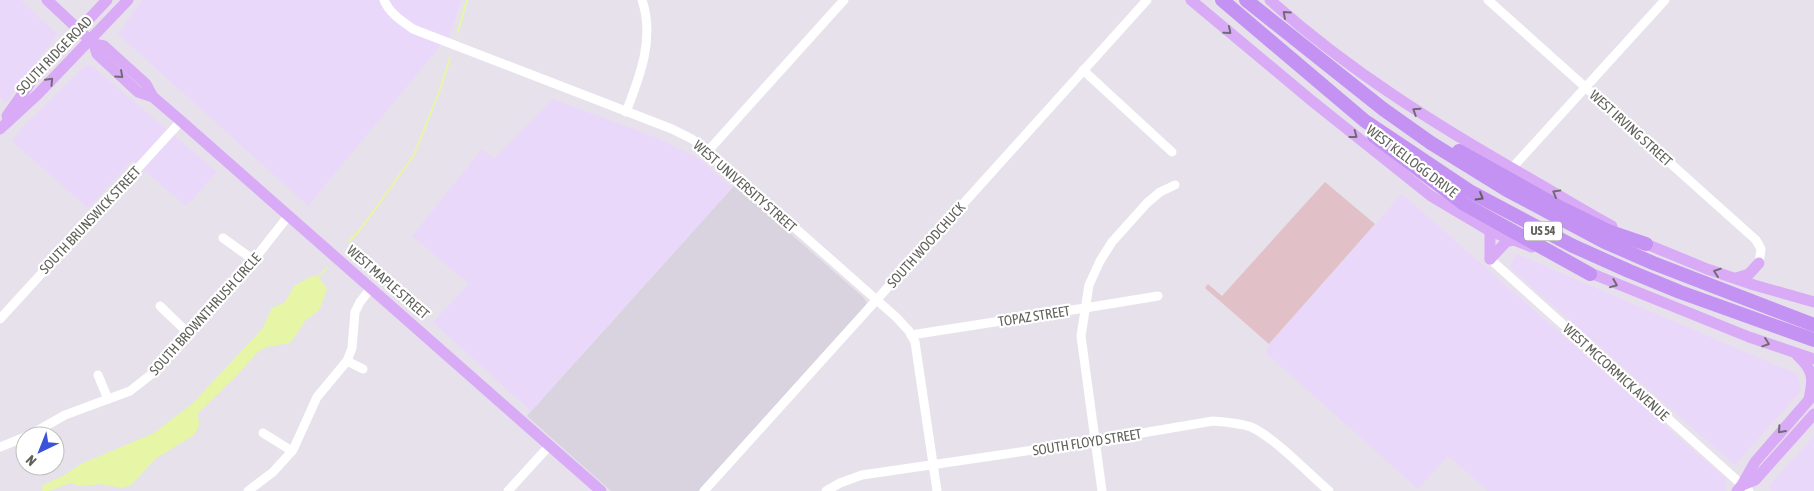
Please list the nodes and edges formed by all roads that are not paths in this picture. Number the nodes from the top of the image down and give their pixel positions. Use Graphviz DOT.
graph roads {
  1 [pos="48,0"];
  2 [pos="107,0"];
  3 [pos="128,0"];
  4 [pos="384,0"];
  5 [pos="642,0"];
  6 [pos="1147,0"];
  7 [pos="1191,0"];
  8 [pos="1222,0"];
  9 [pos="1246,0"];
  10 [pos="1270,0"];
  11 [pos="1488,0"];
  12 [pos="1665,0"];
  13 [pos="839,2"];
  14 [pos="80,30"];
  15 [pos="92,42"];
  16 [pos="1083,70"];
  17 [pos="1336,71"];
  18 [pos="1312,77"];
  19 [pos="1585,87"];
  20 [pos="626,112"];
  21 [pos="181,121"];
  22 [pos="0,127"];
  23 [pos="708,151"];
  24 [pos="1172,152"];
  25 [pos="1512,168"];
  26 [pos="1175,185"];
  27 [pos="289,215"];
  28 [pos="1490,231"];
  29 [pos="223,238"];
  30 [pos="1514,240"];
  31 [pos="1646,244"];
  32 [pos="1490,259"];
  33 [pos="255,261"];
  34 [pos="1759,263"];
  35 [pos="1590,274"];
  36 [pos="1736,278"];
  37 [pos="371,288"];
  38 [pos="1771,289"];
  39 [pos="1158,296"];
  40 [pos="877,301"];
  41 [pos="1814,302"];
  42 [pos="160,306"];
  43 [pos="1084,308"];
  44 [pos="0,319"];
  45 [pos="1810,324"];
  46 [pos="188,332"];
  47 [pos="911,334"];
  48 [pos="1814,340"];
  49 [pos="1797,353"];
  50 [pos="1814,355"];
  51 [pos="1814,360"];
  52 [pos="347,361"];
  53 [pos="363,368"];
  54 [pos="98,375"];
  55 [pos="1812,396"];
  56 [pos="108,399"];
  57 [pos="1814,414"];
  58 [pos="46,426"];
  59 [pos="263,433"];
  60 [pos="15,441"];
  61 [pos="1095,441"];
  62 [pos="550,445"];
  63 [pos="0,447"];
  64 [pos="292,451"];
  65 [pos="933,466"];
  66 [pos="1743,489"];
  67 [pos="510,490"];
  68 [pos="249,491"];
  69 [pos="601,491"];
  70 [pos="704,491"];
  71 [pos="826,491"];
  72 [pos="937,491"];
  73 [pos="1102,491"];
  74 [pos="1329,491"];
  1 -- 14 [label="main road, WEST MAPLE STREET"];
  2 -- 14 [label="main road, SOUTH RIDGE ROAD"];
  3 -- 15 [label="main road, SOUTH RIDGE ROAD"];
  4 -- 20 [label="street, WEST UNIVERSITY STREET"];
  5 -- 20 [label="street"];
  6 -- 16 [label="street, SOUTH WOODCHUCK"];
  7 -- 28 [label="main road, WEST KELLOGG DRIVE, one-way"];
  8 -- 18 [label="highway, US 54"];
  9 -- 17 [label="highway, US 54"];
  25 -- 10 [label="main road, one-way"];
  11 -- 19 [label="street, WEST IRVING STREET"];
  12 -- 19 [label="street"];
  13 -- 23 [label="street"];
  14 -- 15 [label="main road, WEST MAPLE STREET"];
  14 -- 22 [label="main road, SOUTH RIDGE ROAD"];
  15 -- 21 [label="main road, WEST MAPLE STREET"];
  22 -- 15 [label="main road, SOUTH RIDGE ROAD, one-way"];
  16 -- 24 [label="street"];
  16 -- 40 [label="street, SOUTH WOODCHUCK"];
  17 -- 31 [label="highway"];
  17 -- 45 [label="highway, US 54"];
  18 -- 35 [label="highway"];
  18 -- 48 [label="highway, US 54, one-way"];
  19 -- 25 [label="street"];
  19 -- 34 [label="street, WEST IRVING STREET"];
  20 -- 23 [label="street, WEST UNIVERSITY STREET"];
  21 -- 27 [label="main road, WEST MAPLE STREET"];
  21 -- 44 [label="street, SOUTH BRUNSWICK STREET"];
  23 -- 40 [label="street, WEST UNIVERSITY STREET"];
  31 -- 25 [label="main road, one-way"];
  26 -- 43 [label="street"];
  27 -- 33 [label="street, SOUTH BROWNTHRUSH CIRCLE"];
  27 -- 37 [label="main road, WEST MAPLE STREET"];
  28 -- 30 [label="main road, WEST KELLOGG DRIVE"];
  28 -- 32 [label="main road"];
  29 -- 33 [label="street"];
  30 -- 32 [label="main road"];
  30 -- 35 [label="main road, WEST KELLOGG DRIVE"];
  36 -- 31 [label="main road, one-way"];
  32 -- 66 [label="street, WEST MCCORMICK AVENUE"];
  33 -- 46 [label="street, SOUTH BROWNTHRUSH CIRCLE"];
  34 -- 36 [label="main road"];
  34 -- 38 [label="main road"];
  35 -- 49 [label="main road, WEST KELLOGG DRIVE, one-way"];
  36 -- 38 [label="main road"];
  37 -- 52 [label="street"];
  37 -- 62 [label="main road, WEST MAPLE STREET"];
  38 -- 41 [label="main road"];
  39 -- 43 [label="street, TOPAZ STREET"];
  40 -- 47 [label="street, WEST UNIVERSITY STREET"];
  40 -- 70 [label="street, SOUTH WOODCHUCK"];
  42 -- 46 [label="street"];
  43 -- 47 [label="street, TOPAZ STREET"];
  43 -- 61 [label="street"];
  46 -- 56 [label="street, SOUTH BROWNTHRUSH CIRCLE"];
  47 -- 65 [label="street, WEST UNIVERSITY STREET"];
  49 -- 50 [label="main road"];
  49 -- 51 [label="main road, WEST KELLOGG DRIVE"];
  49 -- 55 [label="main road"];
  52 -- 53 [label="street"];
  52 -- 64 [label="street"];
  54 -- 56 [label="street"];
  55 -- 66 [label="main road, one-way"];
  56 -- 58 [label="street, SOUTH BROWNTHRUSH CIRCLE"];
  57 -- 66 [label="main road"];
  59 -- 64 [label="street"];
  60 -- 63 [label="street, SOUTH BROWNTHRUSH CIRCLE"];
  61 -- 65 [label="street, SOUTH FLOYD STREET"];
  61 -- 73 [label="street"];
  61 -- 74 [label="street, SOUTH FLOYD STREET"];
  62 -- 67 [label="street"];
  62 -- 69 [label="main road, WEST MAPLE STREET"];
  64 -- 68 [label="street"];
  65 -- 71 [label="street, SOUTH FLOYD STREET"];
  65 -- 72 [label="street, WEST UNIVERSITY STREET"];
}
